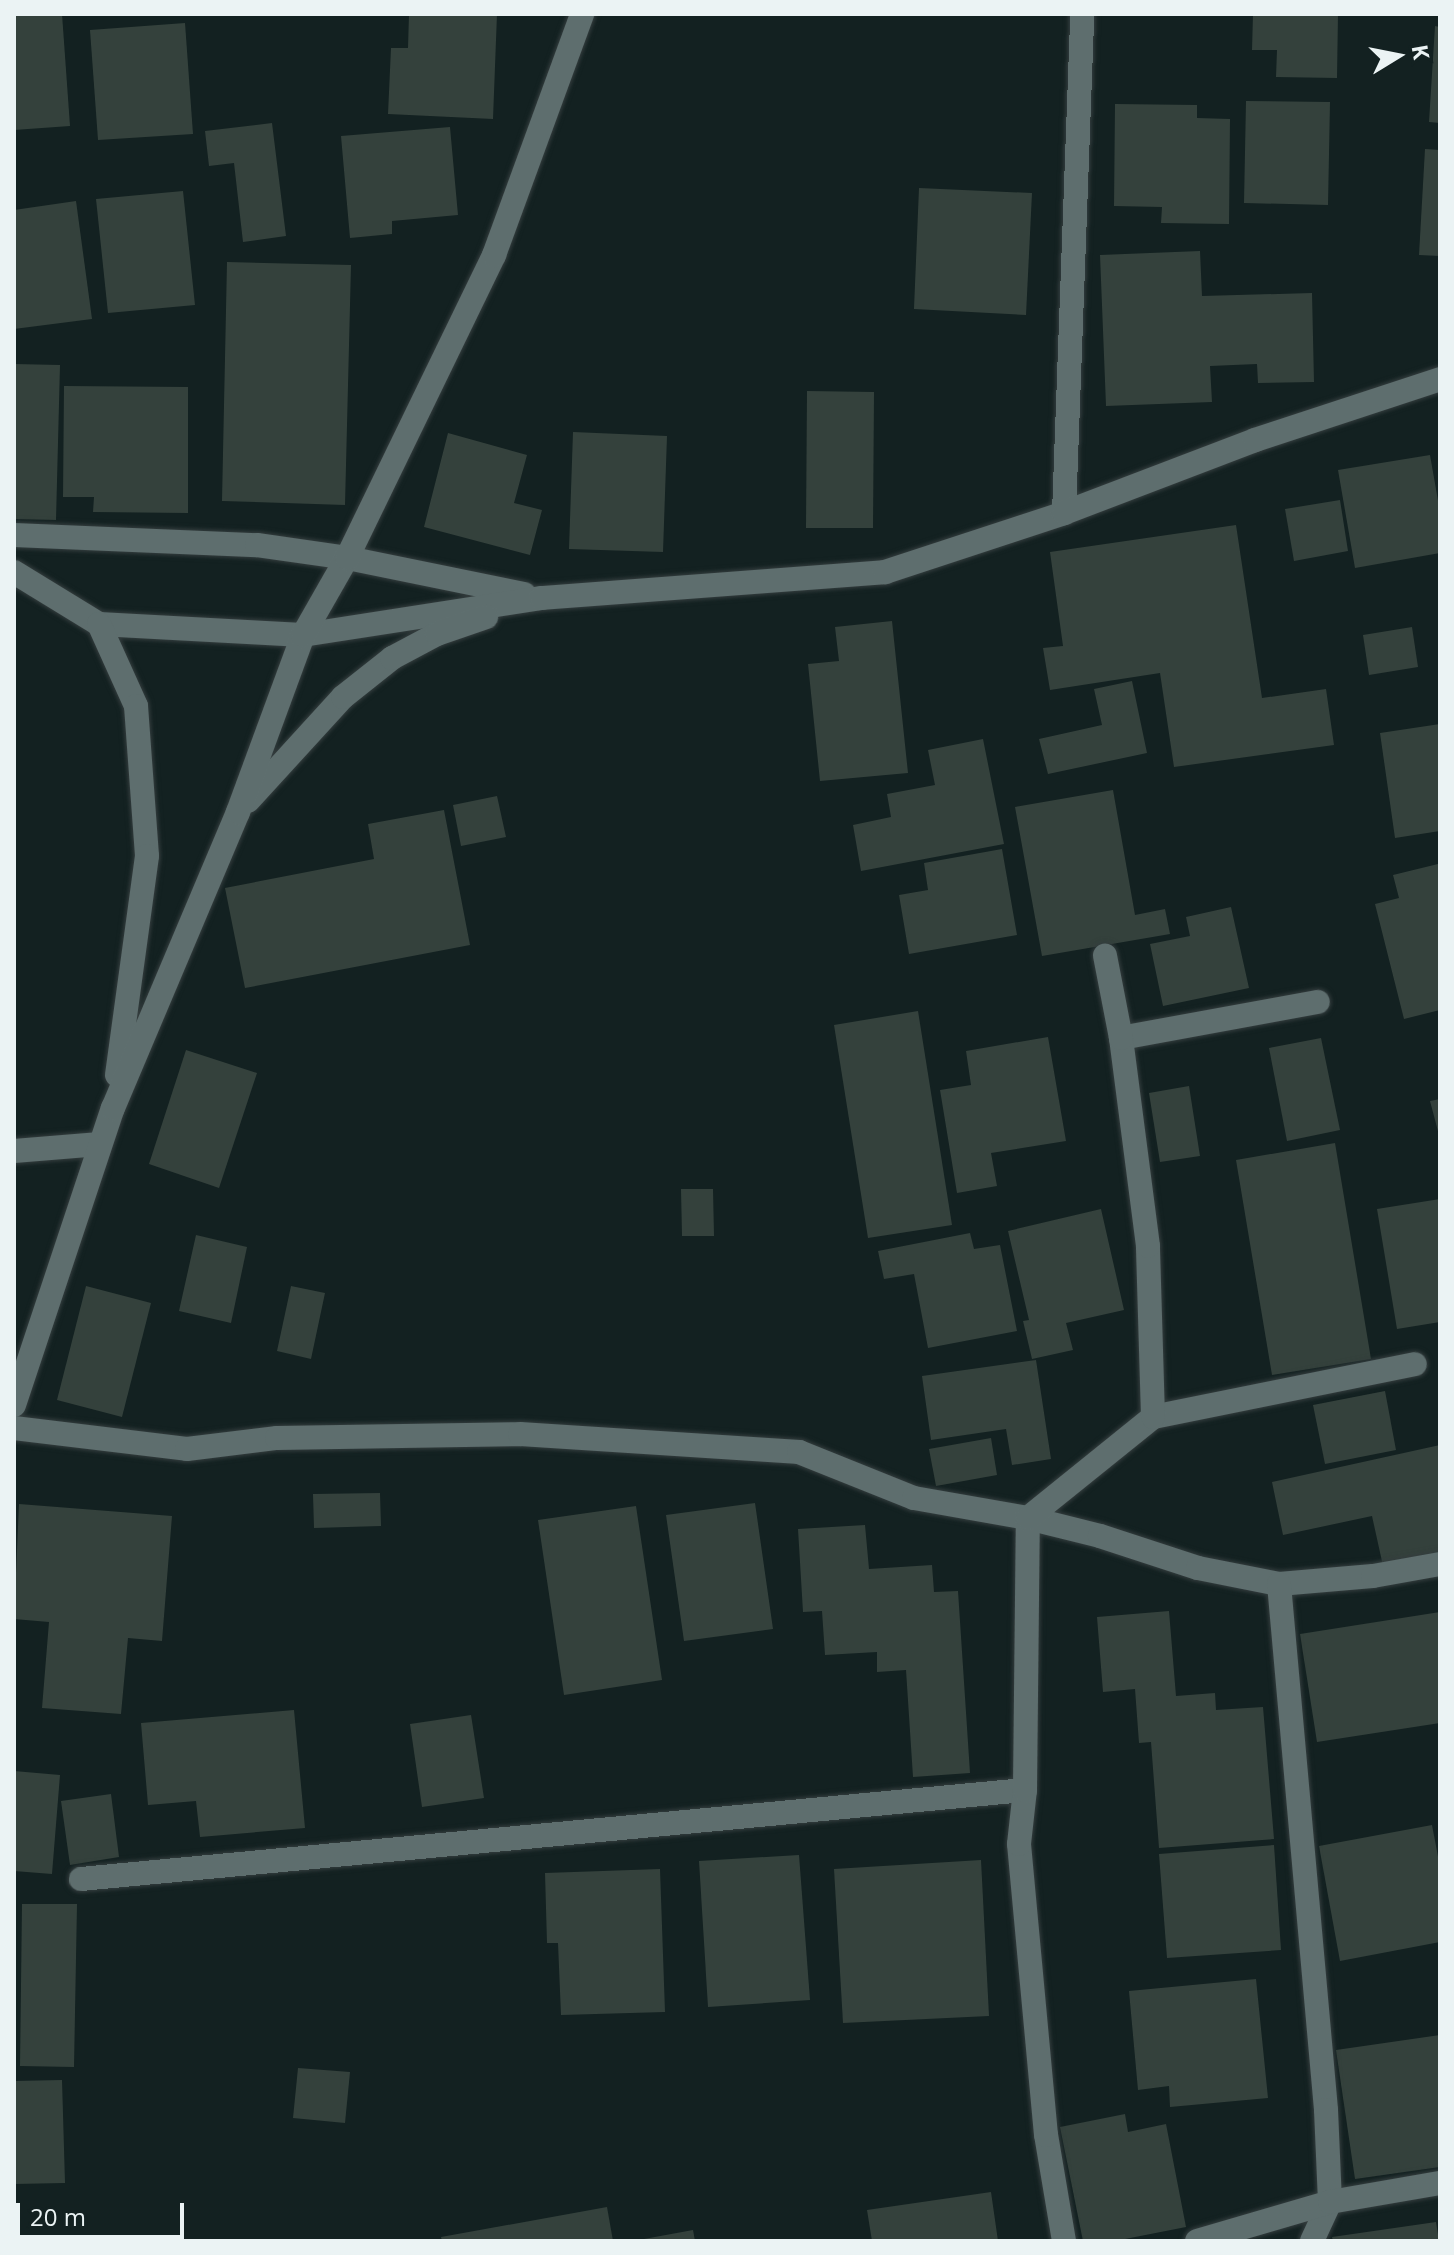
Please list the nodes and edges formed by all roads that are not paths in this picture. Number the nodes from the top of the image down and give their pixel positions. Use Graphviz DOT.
graph roads {
  1 [pos="582,14"];
  2 [pos="1082,14"];
  3 [pos="1440,379"];
  4 [pos="1064,513"];
  5 [pos="14,535"];
  6 [pos="347,558"];
  7 [pos="14,572"];
  8 [pos="542,598"];
  9 [pos="99,624"];
  10 [pos="303,635"];
  11 [pos="238,812"];
  12 [pos="1105,956"];
  13 [pos="1318,1002"];
  14 [pos="1121,1038"];
  15 [pos="113,1108"];
  16 [pos="100,1144"];
  17 [pos="14,1151"];
  18 [pos="1415,1364"];
  19 [pos="14,1405"];
  20 [pos="1153,1417"];
  21 [pos="14,1428"];
  22 [pos="1028,1518"];
  23 [pos="1440,1564"];
  24 [pos="1279,1584"];
  25 [pos="1025,1790"];
  26 [pos="81,1879"];
  27 [pos="1440,2183"];
  28 [pos="1330,2202"];
  29 [pos="1064,2241"];
  30 [pos="1197,2241"];
  31 [pos="1312,2241"];
  1 -- 6 [label="street"];
  2 -- 4 [label="street"];
  3 -- 4 [label="street"];
  4 -- 8 [label="street"];
  5 -- 6 [label="street"];
  6 -- 8 [label="street"];
  6 -- 10 [label="street"];
  7 -- 9 [label="street"];
  8 -- 10 [label="street"];
  8 -- 11 [label="street"];
  9 -- 10 [label="street"];
  9 -- 15 [label="street"];
  10 -- 11 [label="street"];
  11 -- 15 [label="street"];
  12 -- 14 [label="street"];
  13 -- 14 [label="street"];
  14 -- 20 [label="street"];
  15 -- 16 [label="street"];
  16 -- 17 [label="street"];
  16 -- 19 [label="street"];
  18 -- 20 [label="street"];
  20 -- 22 [label="street"];
  21 -- 22 [label="street"];
  22 -- 24 [label="street"];
  22 -- 25 [label="street"];
  23 -- 24 [label="street"];
  24 -- 28 [label="street"];
  25 -- 26 [label="street"];
  25 -- 29 [label="street"];
  27 -- 28 [label="street"];
  28 -- 30 [label="street"];
  28 -- 31 [label="street"];
}
